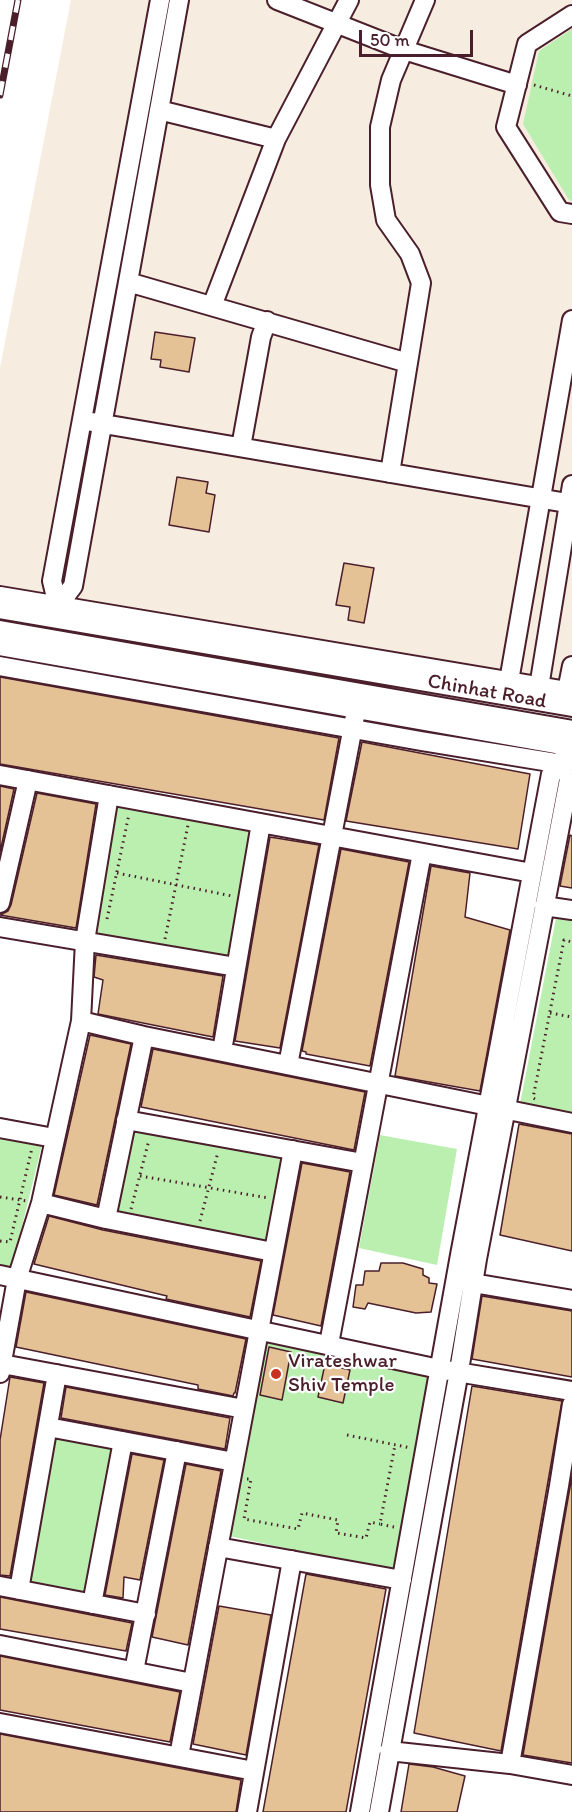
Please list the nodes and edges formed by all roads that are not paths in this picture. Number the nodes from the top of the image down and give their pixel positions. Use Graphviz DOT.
graph roads {
  1 [pos="160,0"];
  2 [pos="179,0"];
  3 [pos="278,0"];
  4 [pos="349,0"];
  5 [pos="425,0"];
  6 [pos="572,15"];
  7 [pos="336,24"];
  8 [pos="404,50"];
  9 [pos="517,83"];
  10 [pos="159,110"];
  11 [pos="276,139"];
  12 [pos="572,214"];
  13 [pos="128,282"];
  14 [pos="212,306"];
  15 [pos="572,320"];
  16 [pos="267,321"];
  17 [pos="408,363"];
  18 [pos="82,420"];
  19 [pos="102,424"];
  20 [pos="241,447"];
  21 [pos="390,473"];
  22 [pos="572,485"];
  23 [pos="541,499"];
  24 [pos="570,504"];
  25 [pos="0,596"];
  26 [pos="58,606"];
  27 [pos="0,609"];
  28 [pos="0,630"];
  29 [pos="0,646"];
  30 [pos="0,666"];
  31 [pos="572,666"];
  32 [pos="509,681"];
  33 [pos="539,687"];
  34 [pos="570,697"];
  35 [pos="355,709"];
  36 [pos="354,728"];
  37 [pos="570,741"];
  38 [pos="567,765"];
  39 [pos="0,775"];
  40 [pos="28,780"];
  41 [pos="110,795"];
  42 [pos="261,823"];
  43 [pos="333,837"];
  44 [pos="422,853"];
  45 [pos="532,873"];
  46 [pos="0,903"];
  47 [pos="544,906"];
  48 [pos="572,910"];
  49 [pos="0,927"];
  50 [pos="85,941"];
  51 [pos="236,967"];
  52 [pos="81,1021"];
  53 [pos="144,1035"];
  54 [pos="222,1051"];
  55 [pos="288,1065"];
  56 [pos="378,1083"];
  57 [pos="497,1108"];
  58 [pos="126,1119"];
  59 [pos="572,1123"];
  60 [pos="0,1128"];
  61 [pos="54,1138"];
  62 [pos="293,1150"];
  63 [pos="363,1163"];
  64 [pos="40,1203"];
  65 [pos="106,1219"];
  66 [pos="273,1252"];
  67 [pos="9,1277"];
  68 [pos="473,1283"];
  69 [pos="572,1300"];
  70 [pos="258,1330"];
  71 [pos="329,1344"];
  72 [pos="1,1368"];
  73 [pos="439,1369"];
  74 [pos="459,1371"];
  75 [pos="57,1374"];
  76 [pos="572,1391"];
  77 [pos="572,1404"];
  78 [pos="243,1409"];
  79 [pos="48,1427"];
  80 [pos="123,1441"];
  81 [pos="177,1451"];
  82 [pos="444,1452"];
  83 [pos="232,1469"];
  84 [pos="420,1478"];
  85 [pos="566,1487"];
  86 [pos="218,1547"];
  87 [pos="292,1560"];
  88 [pos="402,1580"];
  89 [pos="0,1586"];
  90 [pos="19,1590"];
  91 [pos="92,1604"];
  92 [pos="146,1614"];
  93 [pos="0,1645"];
  94 [pos="134,1671"];
  95 [pos="192,1683"];
  96 [pos="0,1723"];
  97 [pos="389,1751"];
  98 [pos="179,1756"];
  99 [pos="510,1764"];
  100 [pos="254,1771"];
  101 [pos="572,1775"];
  102 [pos="247,1812"];
  103 [pos="360,1812"];
  104 [pos="379,1812"];
  1 -- 18 [label="street"];
  2 -- 10 [label="street"];
  3 -- 7 [label="street"];
  4 -- 7 [label="street"];
  5 -- 8 [label="street"];
  6 -- 9 [label="street"];
  7 -- 8 [label="street"];
  7 -- 11 [label="street"];
  8 -- 9 [label="street"];
  8 -- 17 [label="street"];
  9 -- 12 [label="street"];
  10 -- 11 [label="street"];
  10 -- 13 [label="street"];
  11 -- 14 [label="street"];
  13 -- 14 [label="street"];
  13 -- 19 [label="street"];
  14 -- 16 [label="street"];
  15 -- 23 [label="street"];
  16 -- 17 [label="street"];
  16 -- 20 [label="street"];
  17 -- 21 [label="street"];
  18 -- 19 [label="street"];
  18 -- 26 [label="street"];
  19 -- 20 [label="street"];
  19 -- 26 [label="street"];
  20 -- 21 [label="street"];
  21 -- 23 [label="street"];
  22 -- 24 [label="street"];
  23 -- 24 [label="street"];
  23 -- 32 [label="street"];
  24 -- 33 [label="street"];
  25 -- 26 [label="street"];
  26 -- 32 [label="street"];
  27 -- 34 [label="street"];
  28 -- 37 [label="street, Chinhat Road"];
  29 -- 35 [label="street"];
  30 -- 36 [label="street"];
  31 -- 34 [label="street"];
  32 -- 33 [label="street"];
  33 -- 34 [label="street"];
  35 -- 36 [label="street"];
  35 -- 37 [label="street"];
  36 -- 38 [label="street"];
  36 -- 43 [label="street"];
  37 -- 38 [label="street"];
  38 -- 45 [label="street"];
  38 -- 47 [label="street"];
  39 -- 40 [label="street"];
  40 -- 41 [label="street"];
  40 -- 46 [label="street"];
  41 -- 42 [label="street"];
  41 -- 50 [label="street"];
  42 -- 43 [label="street"];
  42 -- 51 [label="street"];
  43 -- 44 [label="street"];
  43 -- 55 [label="street"];
  44 -- 45 [label="street"];
  44 -- 56 [label="street"];
  45 -- 57 [label="street"];
  47 -- 48 [label="street"];
  47 -- 57 [label="street"];
  49 -- 50 [label="street"];
  50 -- 51 [label="street"];
  50 -- 52 [label="street"];
  51 -- 54 [label="street"];
  52 -- 53 [label="street"];
  52 -- 61 [label="street"];
  53 -- 54 [label="street"];
  53 -- 58 [label="street"];
  54 -- 55 [label="street"];
  55 -- 56 [label="street"];
  56 -- 57 [label="street"];
  56 -- 63 [label="street"];
  57 -- 59 [label="street"];
  57 -- 68 [label="street"];
  57 -- 73 [label="street"];
  58 -- 62 [label="street"];
  58 -- 65 [label="street"];
  60 -- 61 [label="street"];
  61 -- 64 [label="street"];
  62 -- 63 [label="street"];
  62 -- 66 [label="street"];
  63 -- 71 [label="street"];
  64 -- 65 [label="street"];
  64 -- 67 [label="street"];
  65 -- 66 [label="street"];
  66 -- 70 [label="street"];
  67 -- 70 [label="street"];
  67 -- 72 [label="street"];
  68 -- 69 [label="street"];
  68 -- 74 [label="street"];
  70 -- 71 [label="street"];
  70 -- 78 [label="street"];
  71 -- 73 [label="street"];
  72 -- 75 [label="street"];
  73 -- 74 [label="street"];
  73 -- 84 [label="street"];
  74 -- 76 [label="street"];
  74 -- 82 [label="street"];
  75 -- 78 [label="street"];
  75 -- 79 [label="street"];
  77 -- 85 [label="street"];
  78 -- 83 [label="street"];
  79 -- 80 [label="street"];
  79 -- 90 [label="street"];
  80 -- 81 [label="street"];
  80 -- 91 [label="street"];
  81 -- 83 [label="street"];
  81 -- 92 [label="street"];
  82 -- 84 [label="street"];
  82 -- 97 [label="street"];
  83 -- 86 [label="street"];
  84 -- 88 [label="street"];
  85 -- 99 [label="street"];
  86 -- 87 [label="street"];
  86 -- 95 [label="street"];
  87 -- 88 [label="street"];
  87 -- 100 [label="street"];
  88 -- 103 [label="street"];
  89 -- 90 [label="street"];
  90 -- 91 [label="street"];
  91 -- 92 [label="street"];
  92 -- 94 [label="street"];
  93 -- 94 [label="street"];
  94 -- 95 [label="street"];
  95 -- 98 [label="street"];
  96 -- 98 [label="street"];
  97 -- 99 [label="street"];
  97 -- 104 [label="street"];
  98 -- 100 [label="street"];
  99 -- 101 [label="street"];
  100 -- 102 [label="street"];
}
